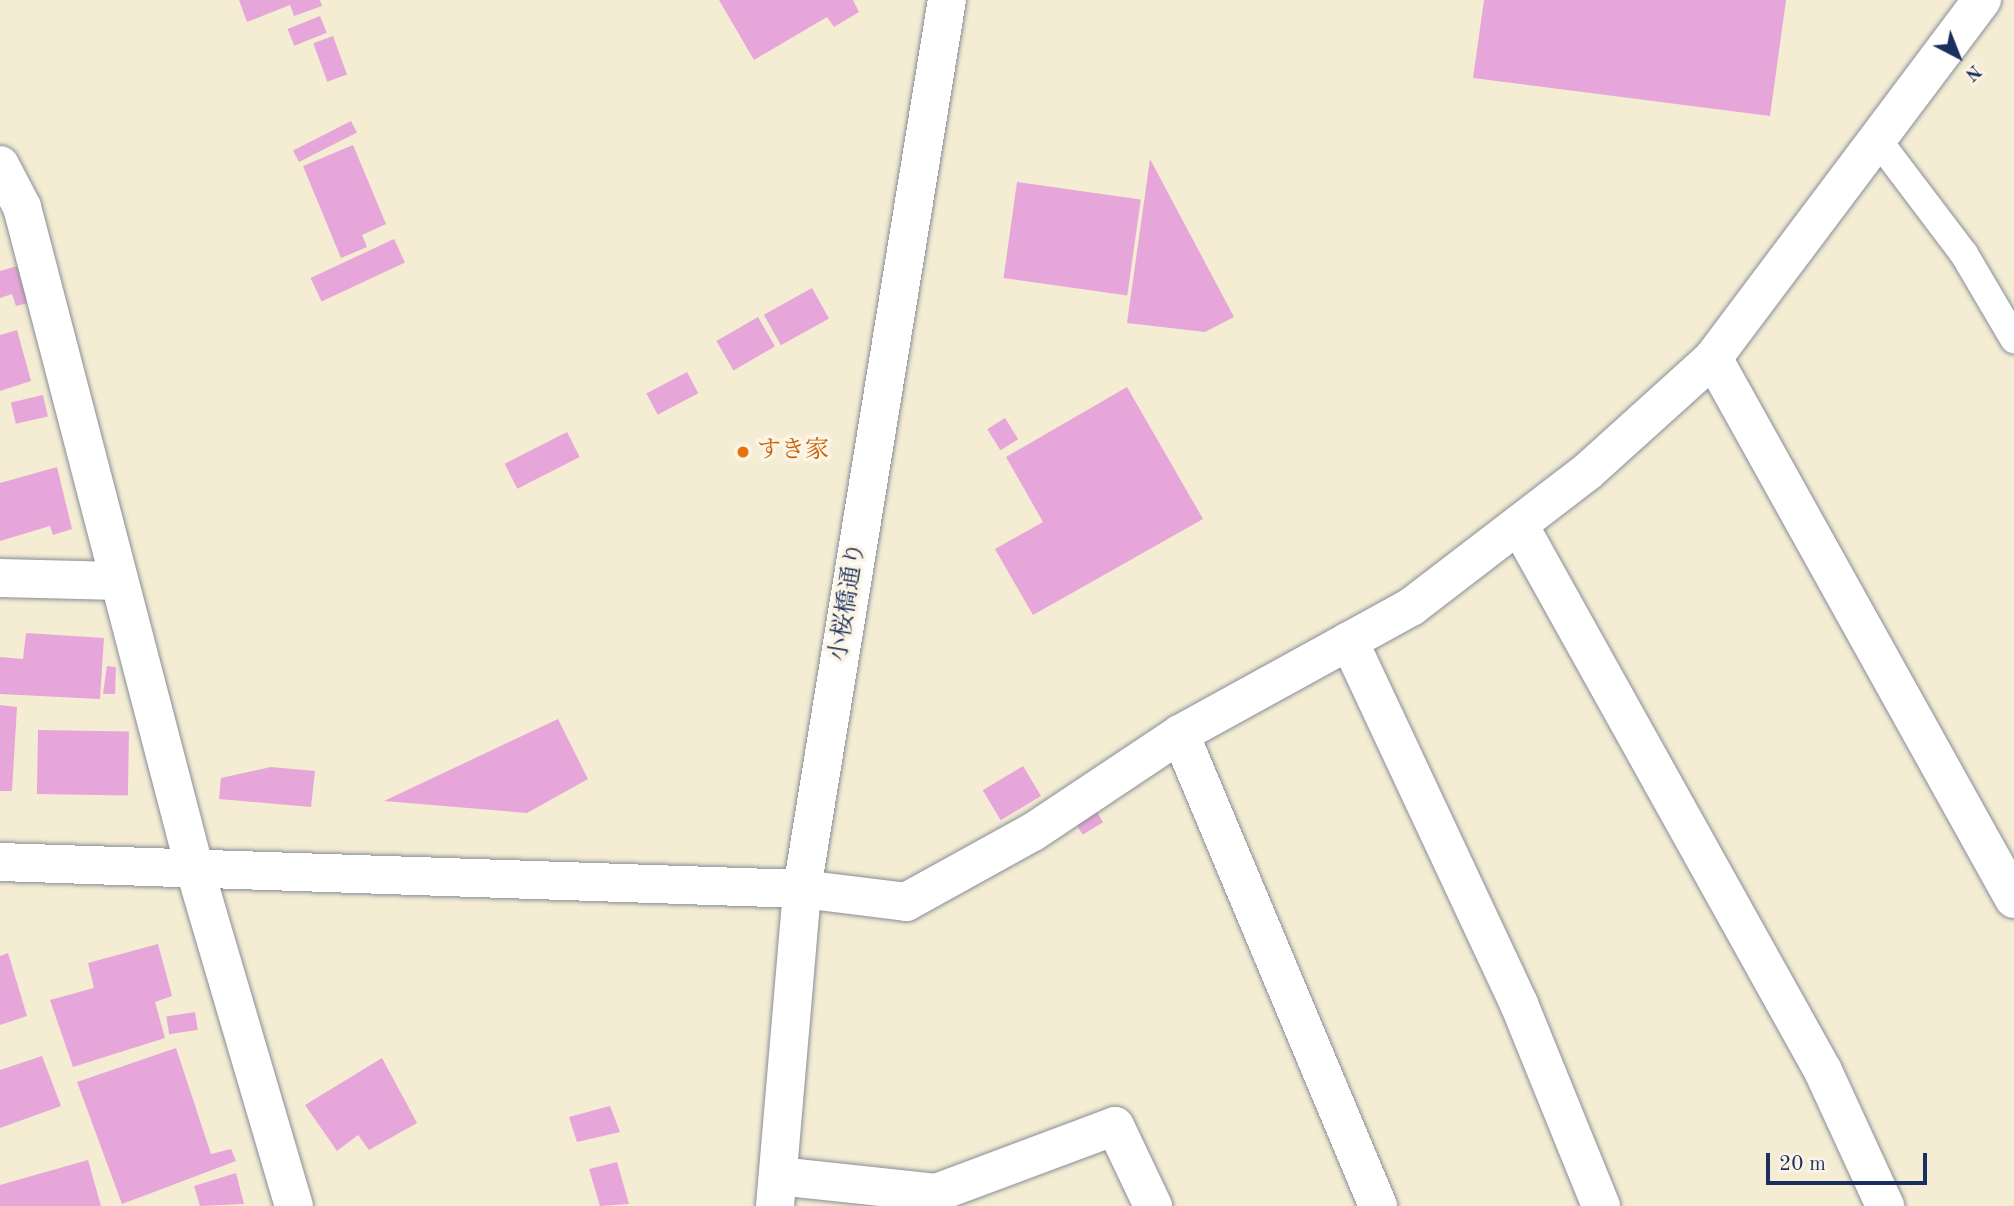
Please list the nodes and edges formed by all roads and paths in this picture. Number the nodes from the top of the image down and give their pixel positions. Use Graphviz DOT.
graph roads {
  1 [pos="947,0"];
  2 [pos="1982,0"];
  3 [pos="1877,139"];
  4 [pos="0,165"];
  5 [pos="2014,339"];
  6 [pos="1713,358"];
  7 [pos="1519,524"];
  8 [pos="0,578"];
  9 [pos="119,581"];
  10 [pos="1349,641"];
  11 [pos="1181,734"];
  12 [pos="0,862"];
  13 [pos="195,870"];
  14 [pos="802,889"];
  15 [pos="2014,899"];
  16 [pos="776,1191"];
  17 [pos="293,1206"];
  18 [pos="1153,1206"];
  19 [pos="1378,1206"];
  20 [pos="1601,1206"];
  21 [pos="1885,1206"];
  1 -- 14 [label="street, 小桜橋通り"];
  2 -- 3 [label="street"];
  3 -- 5 [label="lane"];
  3 -- 6 [label="street"];
  4 -- 9 [label="street"];
  6 -- 7 [label="street"];
  6 -- 15 [label="street"];
  7 -- 10 [label="street"];
  7 -- 21 [label="street"];
  8 -- 9 [label="street"];
  9 -- 13 [label="street"];
  10 -- 11 [label="street"];
  10 -- 20 [label="street"];
  11 -- 14 [label="street"];
  11 -- 19 [label="street"];
  12 -- 13 [label="street"];
  13 -- 14 [label="street"];
  13 -- 17 [label="street"];
  14 -- 16 [label="street, 小桜橋通り"];
  16 -- 18 [label="street"];
}
